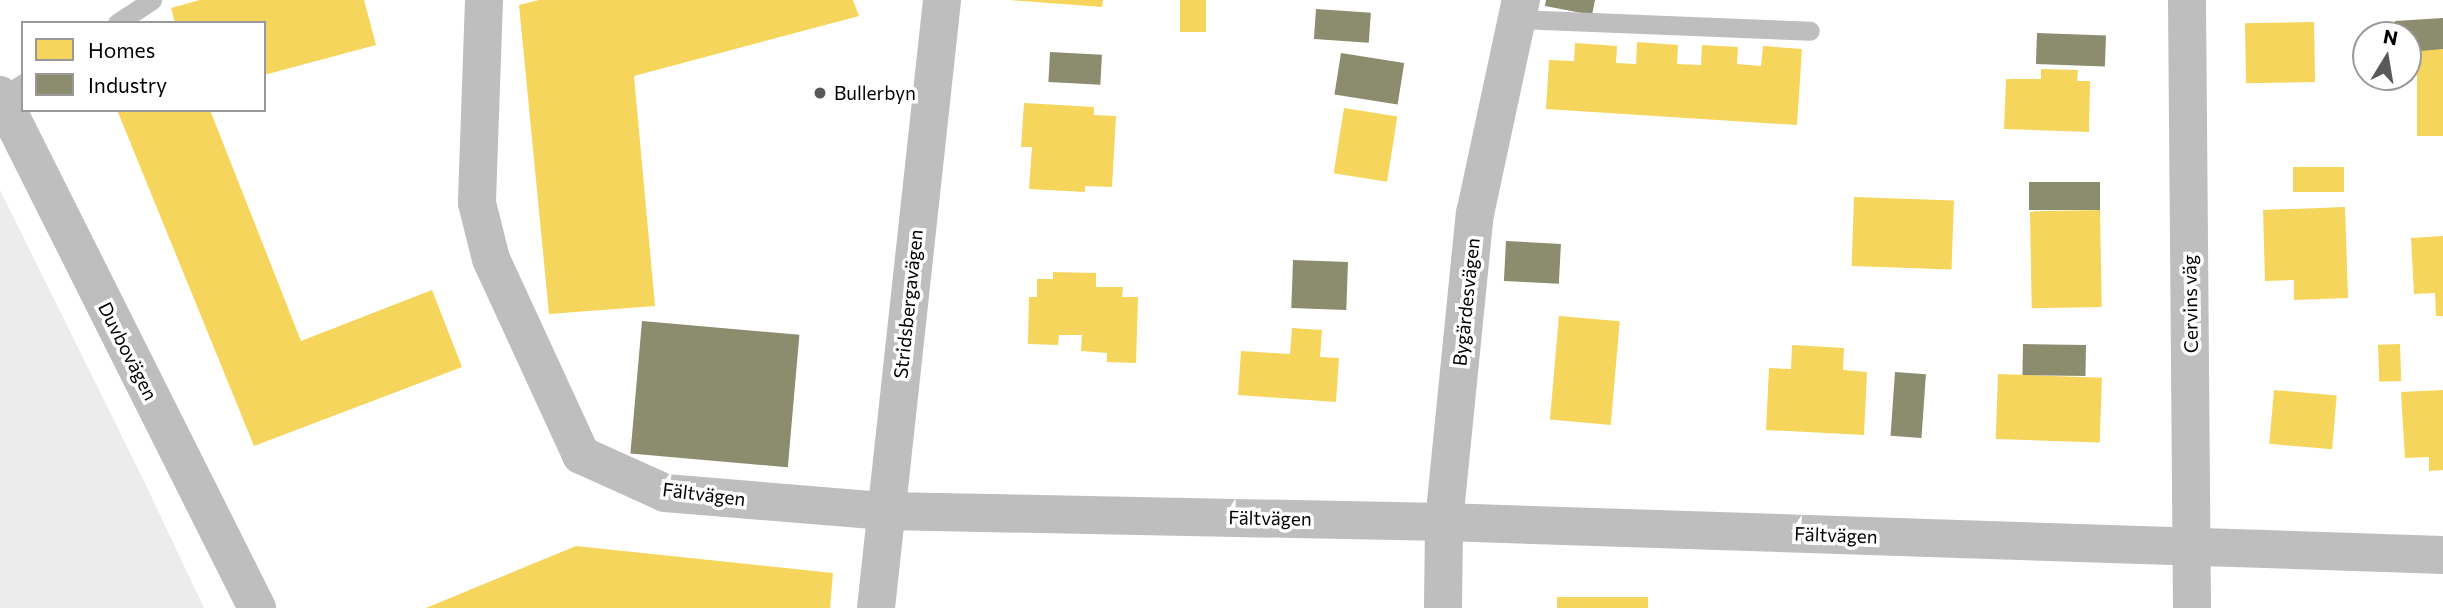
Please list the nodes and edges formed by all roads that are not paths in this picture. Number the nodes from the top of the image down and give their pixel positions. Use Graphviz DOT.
graph roads {
  1 [pos="152,0"];
  2 [pos="484,0"];
  3 [pos="942,0"];
  4 [pos="2187,0"];
  5 [pos="1519,10"];
  6 [pos="120,21"];
  7 [pos="1810,31"];
  8 [pos="8,91"];
  9 [pos="885,511"];
  10 [pos="1444,522"];
  11 [pos="2192,548"];
  12 [pos="2443,555"];
  13 [pos="257,608"];
  14 [pos="876,608"];
  15 [pos="1443,608"];
  16 [pos="2192,608"];
  1 -- 6 [label="lane"];
  2 -- 9 [label="street, Fältvägen"];
  3 -- 9 [label="street, Stridsbergavägen"];
  4 -- 11 [label="street, Cervins väg"];
  5 -- 7 [label="lane"];
  5 -- 10 [label="street, Bygärdesvägen"];
  8 -- 13 [label="street, Duvbovägen"];
  9 -- 10 [label="street, Fältvägen"];
  9 -- 14 [label="street, Stridsbergavägen"];
  10 -- 11 [label="street, Fältvägen"];
  10 -- 15 [label="street, Bygärdesvägen"];
  11 -- 12 [label="street, Fältvägen"];
  11 -- 16 [label="street, Cervins väg"];
}
